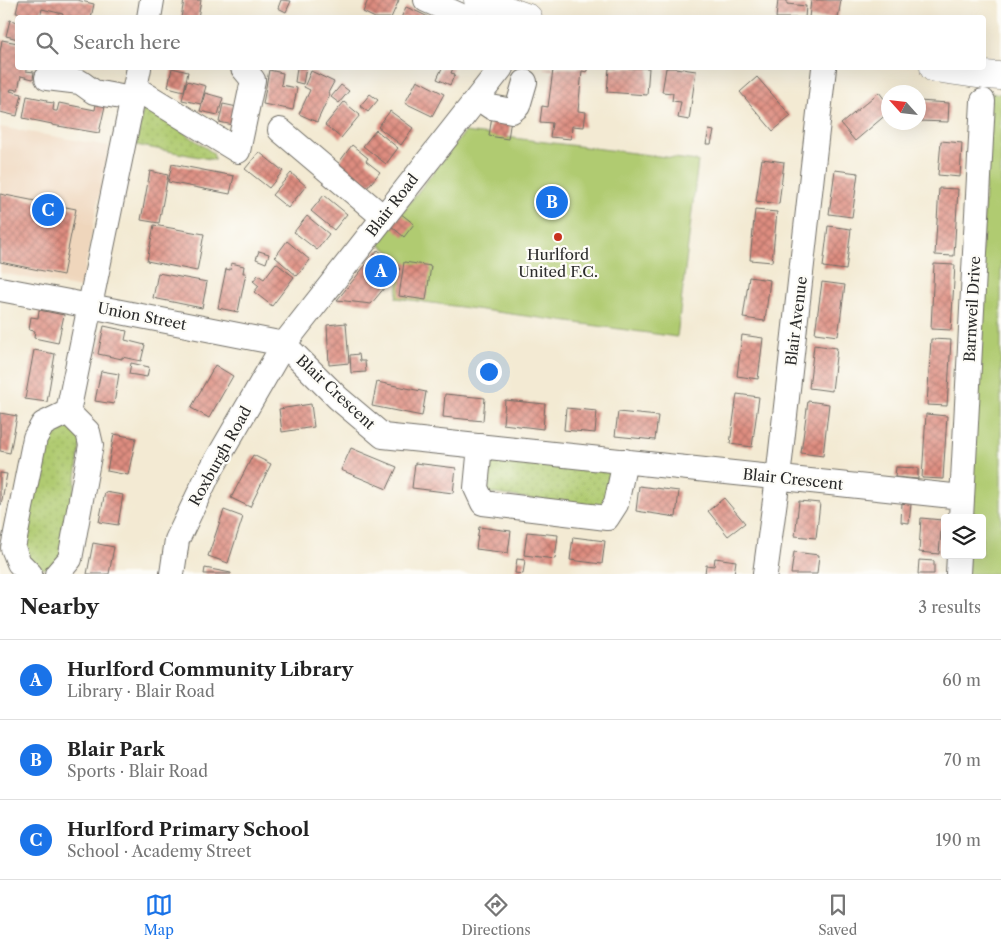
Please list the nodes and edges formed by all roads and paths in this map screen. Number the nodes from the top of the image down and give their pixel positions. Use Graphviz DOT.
graph roads {
  1 [pos="152,0"];
  2 [pos="426,0"];
  3 [pos="495,3"];
  4 [pos="150,15"];
  5 [pos="459,15"];
  6 [pos="521,15"];
  7 [pos="245,70"];
  8 [pos="499,70"];
  9 [pos="824,70"];
  10 [pos="948,70"];
  11 [pos="1001,76"];
  12 [pos="48,78"];
  13 [pos="524,82"];
  14 [pos="135,85"];
  15 [pos="478,98"];
  16 [pos="983,101"];
  17 [pos="280,130"];
  18 [pos="382,217"];
  19 [pos="0,289"];
  20 [pos="90,306"];
  21 [pos="284,344"];
  22 [pos="68,412"];
  23 [pos="480,446"];
  24 [pos="625,461"];
  25 [pos="778,478"];
  26 [pos="961,508"];
  27 [pos="959,559"];
  28 [pos="30,574"];
  29 [pos="57,574"];
  30 [pos="172,574"];
  31 [pos="765,574"];
  32 [pos="958,574"];
  1 -- 4 [label="street"];
  2 -- 5 [label="street"];
  3 -- 6 [label="main road"];
  7 -- 14 [label="street"];
  8 -- 15 [label="street, Blair Road"];
  9 -- 25 [label="street, Blair Avenue"];
  10 -- 11 [label="main road"];
  12 -- 14 [label="street"];
  13 -- 15 [label="street"];
  14 -- 20 [label="street"];
  15 -- 18 [label="street, Blair Road"];
  16 -- 26 [label="street, Barnweil Drive"];
  17 -- 18 [label="street"];
  18 -- 21 [label="street, Blair Road"];
  19 -- 20 [label="street, Union Street"];
  20 -- 21 [label="street, Union Street"];
  20 -- 22 [label="street"];
  21 -- 23 [label="street, Blair Crescent"];
  21 -- 30 [label="street, Roxburgh Road"];
  22 -- 28 [label="street"];
  22 -- 29 [label="street"];
  23 -- 24 [label="street, Blair Crescent"];
  23 -- 24 [label="street"];
  24 -- 25 [label="street, Blair Crescent"];
  25 -- 26 [label="street, Blair Crescent"];
  25 -- 31 [label="street, Blair Avenue"];
  27 -- 32 [label="street"];
}
